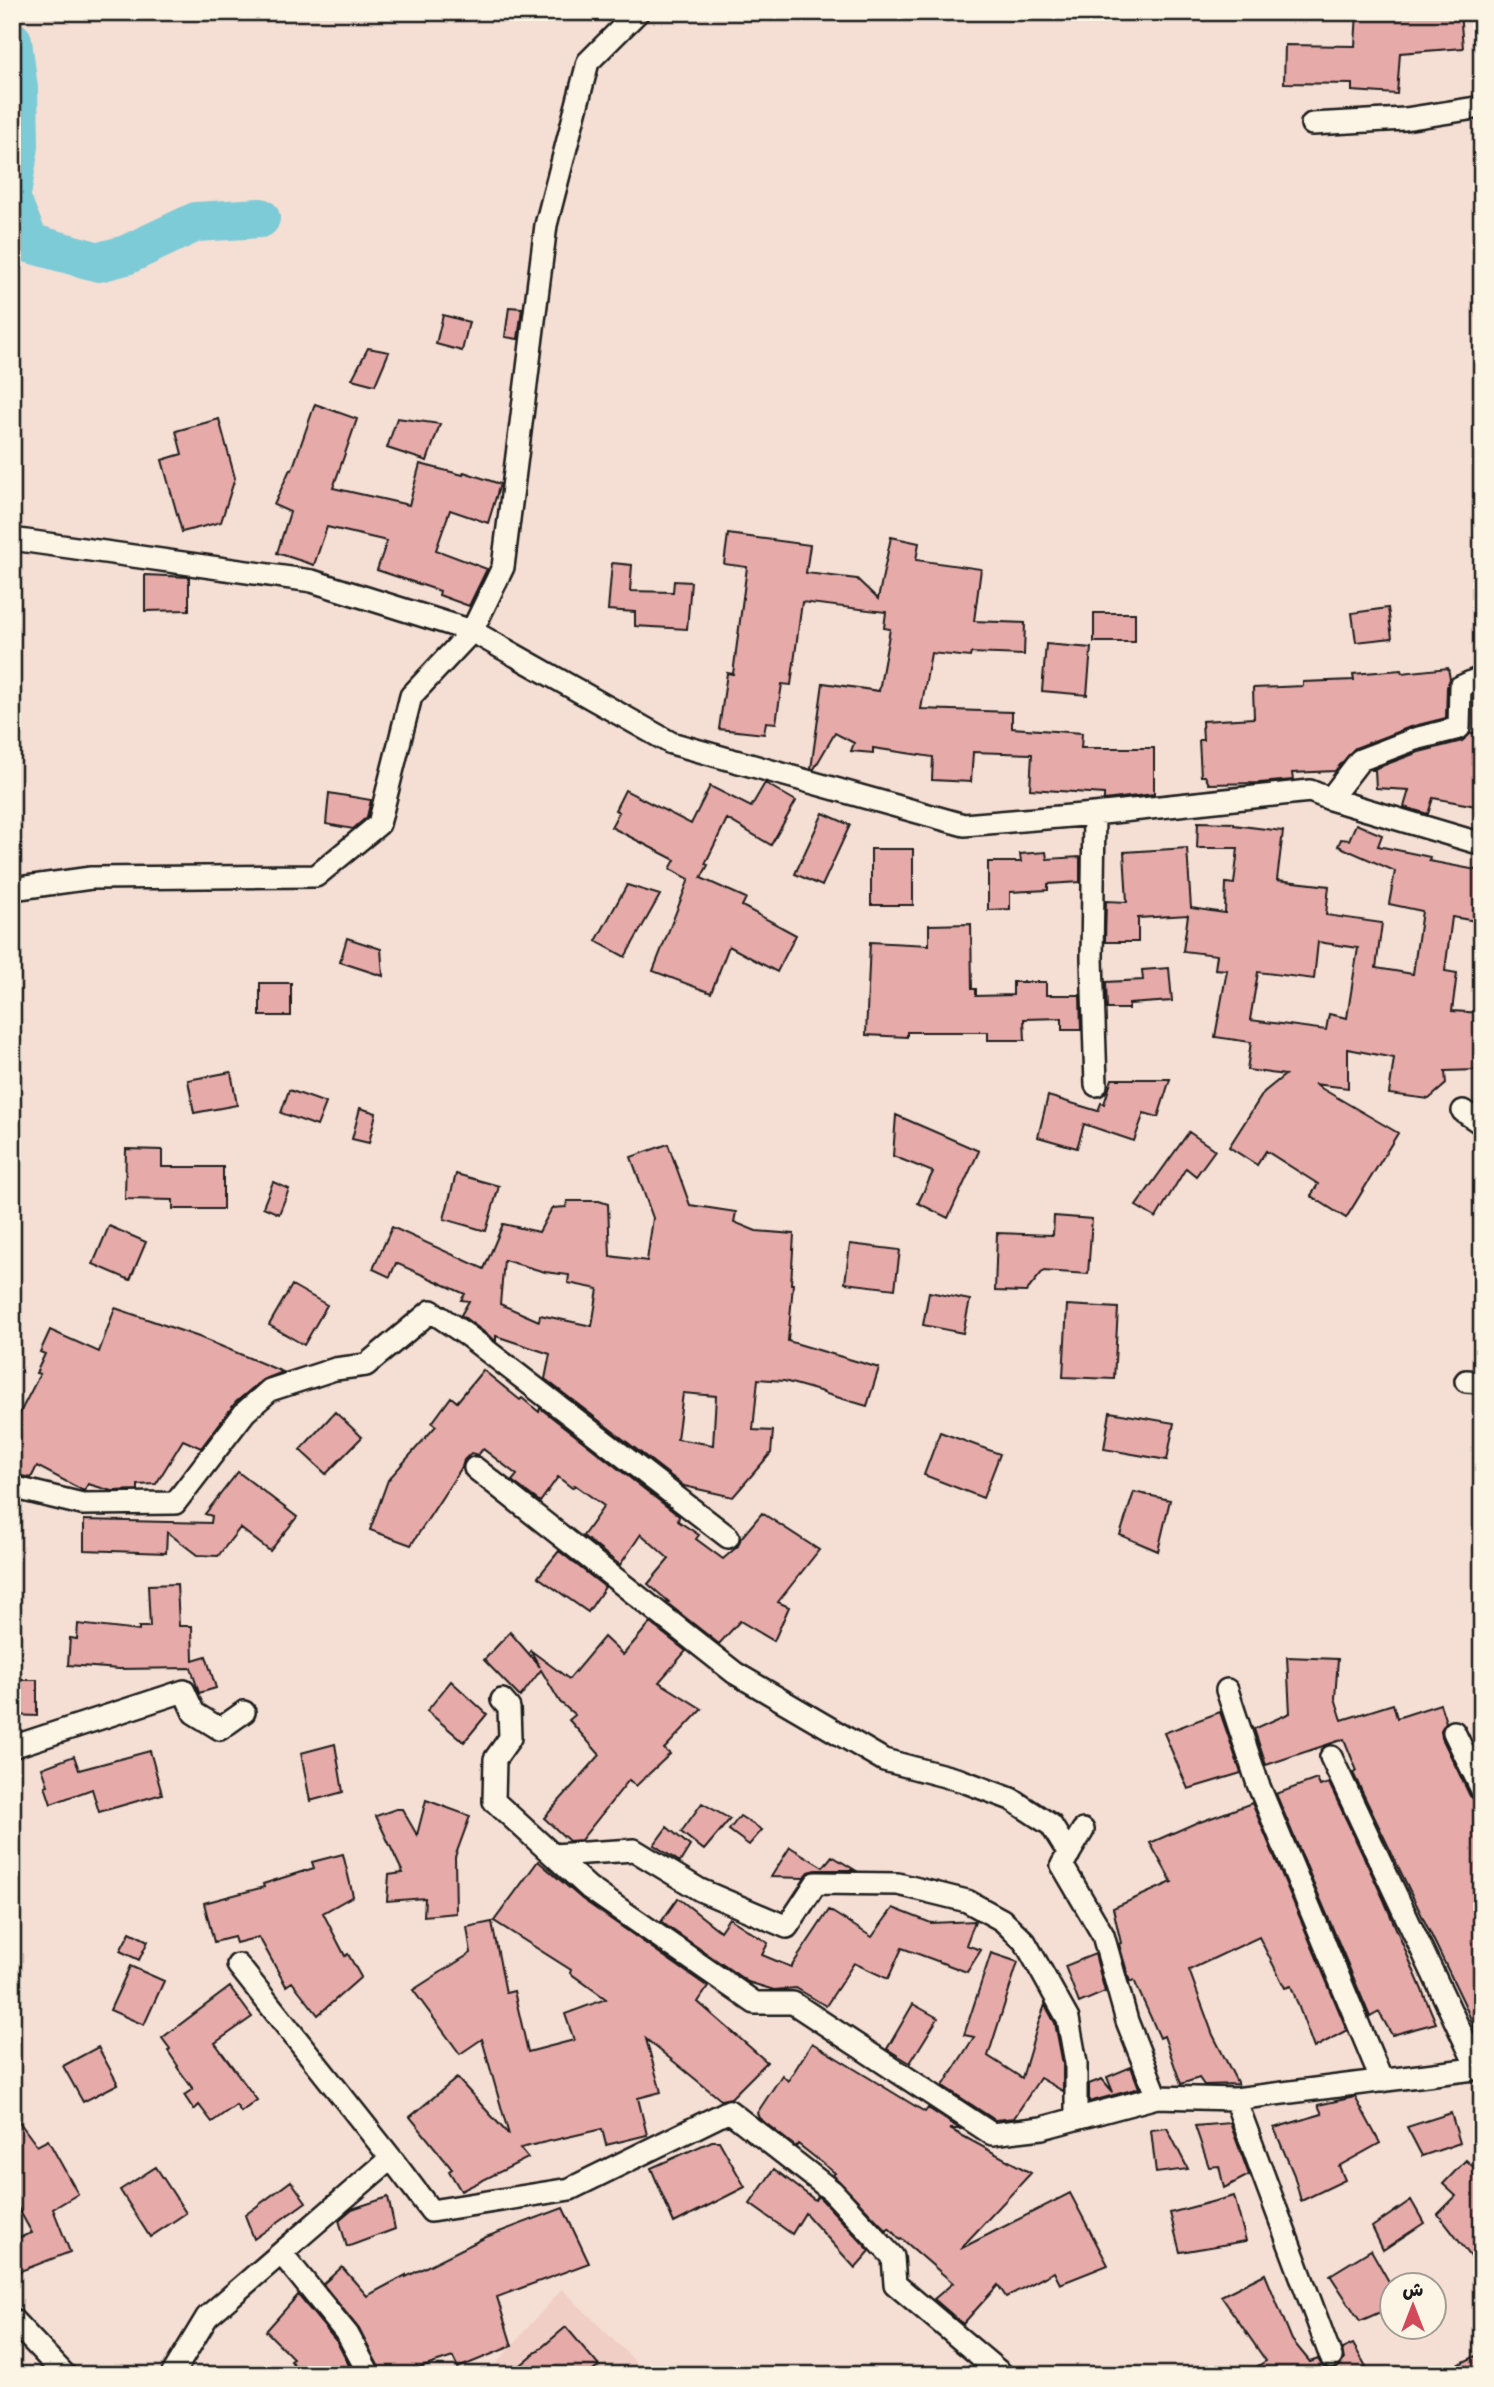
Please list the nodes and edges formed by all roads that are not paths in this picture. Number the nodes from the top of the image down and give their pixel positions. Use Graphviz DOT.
graph roads {
  1 [pos="638,12"];
  2 [pos="1482,107"];
  3 [pos="1312,124"];
  4 [pos="12,539"];
  5 [pos="472,631"];
  6 [pos="1482,677"];
  7 [pos="1330,799"];
  8 [pos="1094,814"];
  9 [pos="1482,844"];
  10 [pos="12,889"];
  11 [pos="1096,1085"];
  12 [pos="1464,1111"];
  13 [pos="1482,1124"];
  14 [pos="475,1468"];
  15 [pos="12,1487"];
  16 [pos="728,1538"];
  17 [pos="1227,1690"];
  18 [pos="502,1700"];
  19 [pos="244,1712"];
  20 [pos="1454,1732"];
  21 [pos="12,1747"];
  22 [pos="1331,1757"];
  23 [pos="1482,1790"];
  24 [pos="1083,1830"];
  25 [pos="1069,1854"];
  26 [pos="553,1855"];
  27 [pos="238,1965"];
  28 [pos="1480,2069"];
  29 [pos="1382,2081"];
  30 [pos="1157,2097"];
  31 [pos="1235,2099"];
  32 [pos="1076,2119"];
  33 [pos="391,2158"];
  34 [pos="282,2254"];
  35 [pos="12,2319"];
  36 [pos="1331,2357"];
  37 [pos="65,2375"];
  38 [pos="172,2375"];
  39 [pos="367,2375"];
  40 [pos="1003,2375"];
  1 -- 5 [label="street"];
  2 -- 3 [label="street"];
  4 -- 5 [label="street"];
  5 -- 8 [label="street"];
  5 -- 10 [label="street"];
  6 -- 7 [label="street"];
  7 -- 8 [label="street"];
  7 -- 9 [label="street"];
  8 -- 11 [label="street"];
  12 -- 13 [label="street"];
  14 -- 25 [label="street"];
  15 -- 16 [label="street"];
  17 -- 29 [label="street"];
  18 -- 26 [label="street"];
  19 -- 21 [label="street"];
  20 -- 23 [label="street"];
  22 -- 28 [label="street"];
  24 -- 25 [label="street"];
  25 -- 30 [label="street"];
  26 -- 32 [label="street"];
  26 -- 32 [label="street"];
  27 -- 33 [label="street"];
  28 -- 29 [label="street"];
  29 -- 31 [label="street"];
  30 -- 31 [label="street"];
  30 -- 32 [label="street"];
  31 -- 36 [label="street"];
  33 -- 34 [label="street"];
  33 -- 40 [label="street"];
  34 -- 38 [label="street"];
  34 -- 39 [label="street"];
  35 -- 37 [label="street"];
}
